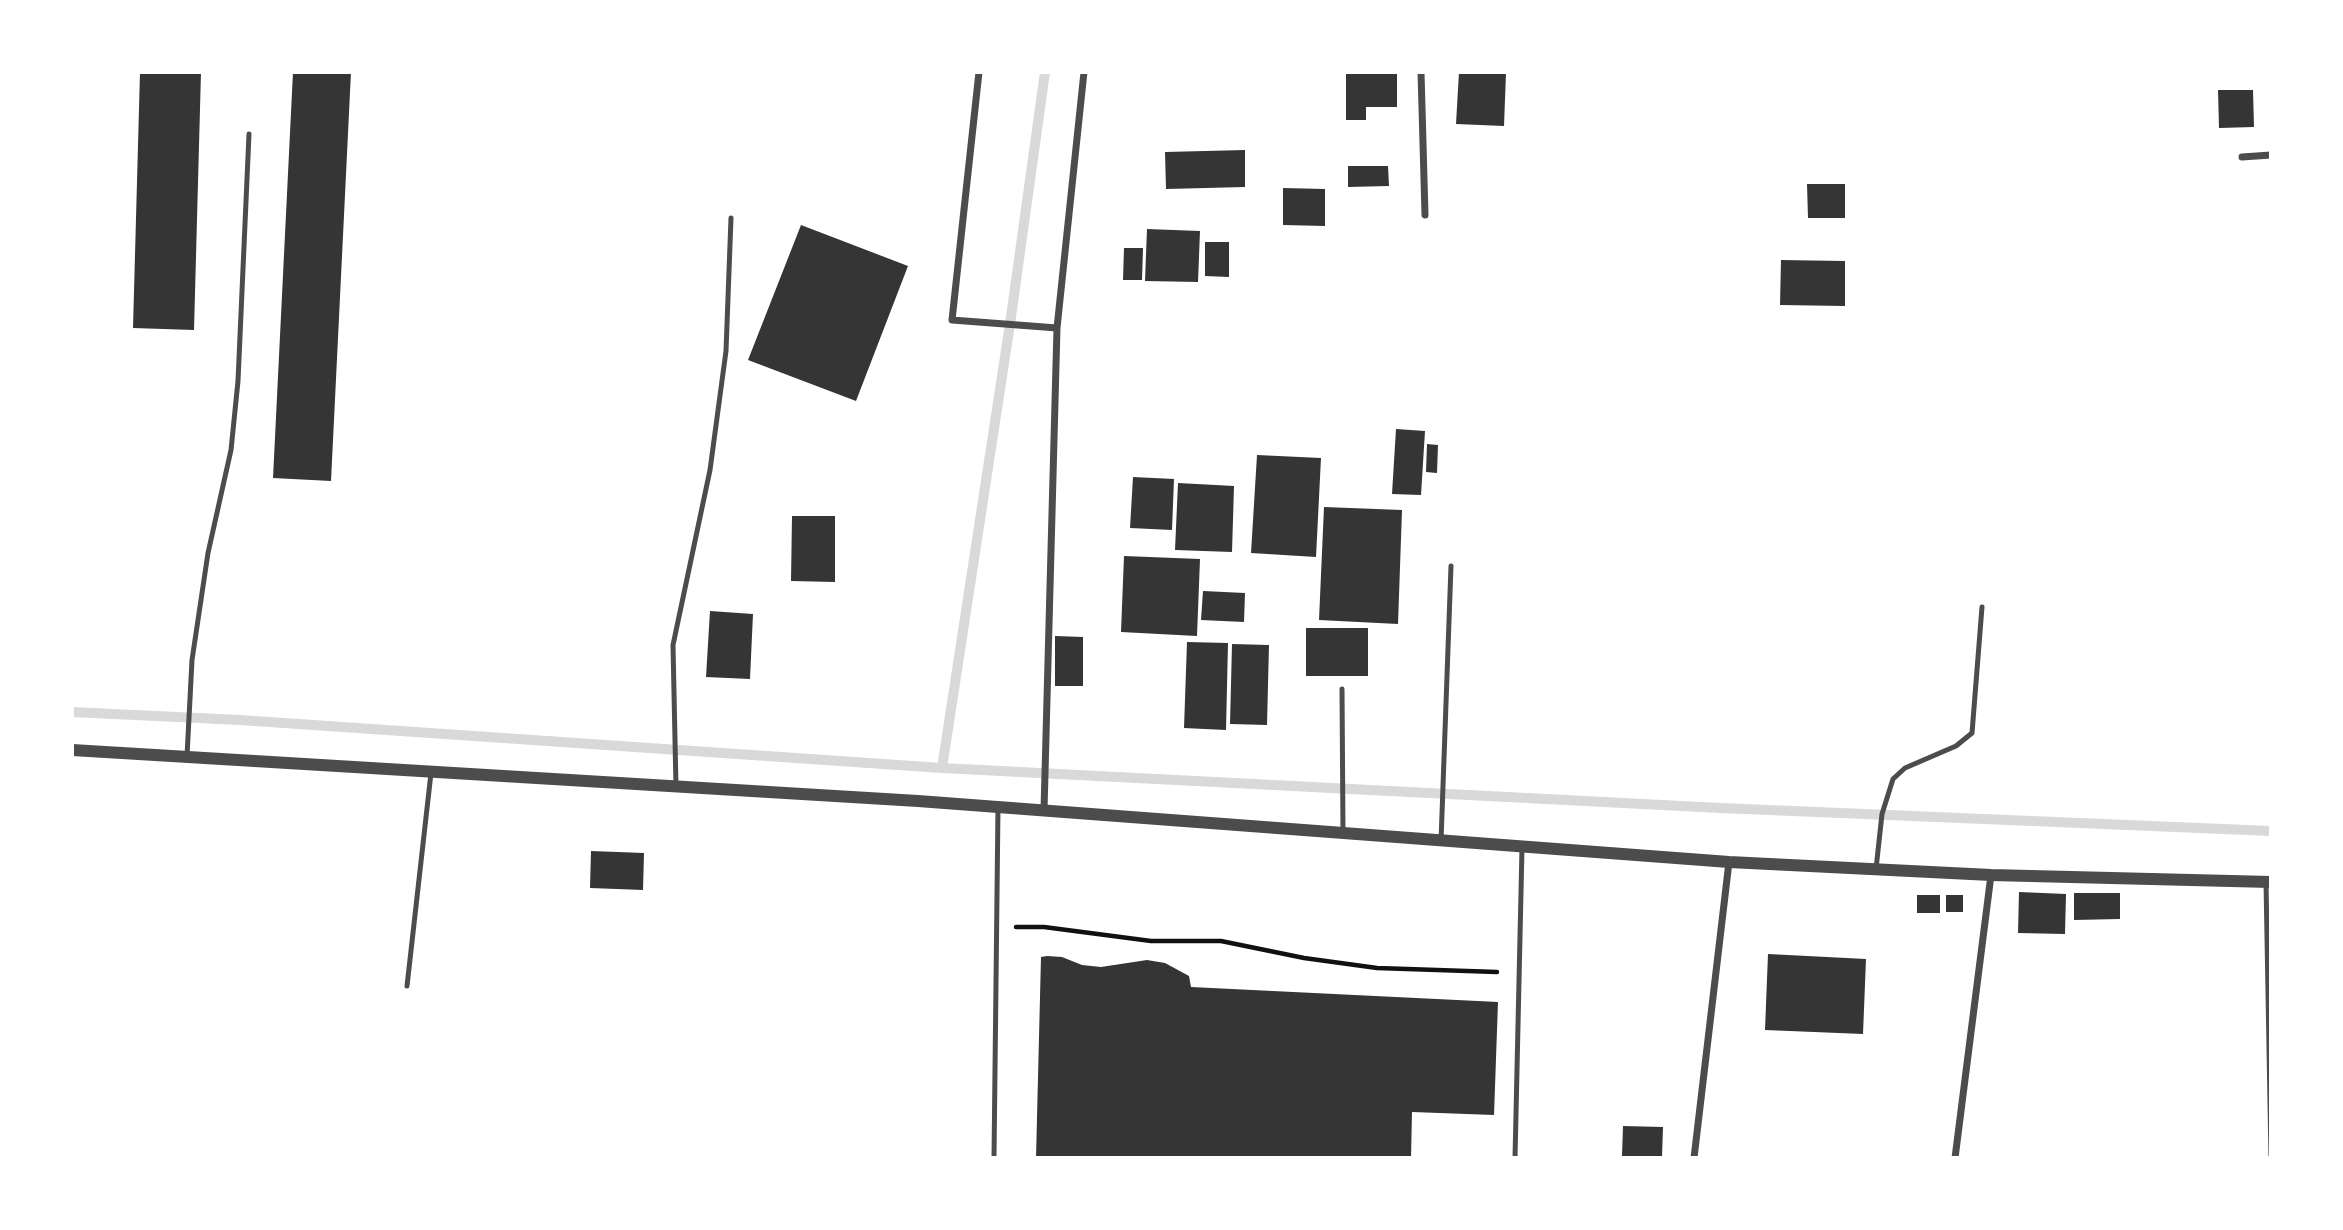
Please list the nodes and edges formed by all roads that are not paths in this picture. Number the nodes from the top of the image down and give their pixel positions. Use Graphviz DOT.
graph roads {
  1 [pos="979,72"];
  2 [pos="1084,72"];
  3 [pos="1421,72"];
  4 [pos="249,134"];
  5 [pos="2271,155"];
  6 [pos="2242,157"];
  7 [pos="1425,215"];
  8 [pos="731,218"];
  9 [pos="1057,328"];
  10 [pos="1451,566"];
  11 [pos="1982,607"];
  12 [pos="1342,690"];
  13 [pos="72,750"];
  14 [pos="187,758"];
  15 [pos="431,773"];
  16 [pos="676,787"];
  17 [pos="998,807"];
  18 [pos="1044,810"];
  19 [pos="1343,834"];
  20 [pos="1441,841"];
  21 [pos="1522,848"];
  22 [pos="1729,862"];
  23 [pos="1876,869"];
  24 [pos="1991,875"];
  25 [pos="2269,882"];
  26 [pos="407,986"];
  27 [pos="994,1158"];
  28 [pos="1515,1158"];
  29 [pos="1694,1158"];
  30 [pos="1955,1158"];
  31 [pos="2271,1158"];
  1 -- 9 [label="street"];
  2 -- 9 [label="street"];
  3 -- 7 [label="street"];
  4 -- 14 [label="lane"];
  5 -- 6 [label="street"];
  8 -- 16 [label="lane"];
  9 -- 18 [label="street"];
  10 -- 20 [label="lane"];
  11 -- 23 [label="lane"];
  12 -- 19 [label="lane"];
  13 -- 14 [label="street"];
  14 -- 15 [label="street"];
  15 -- 16 [label="street"];
  15 -- 26 [label="lane"];
  16 -- 17 [label="street"];
  17 -- 18 [label="street"];
  17 -- 27 [label="lane"];
  18 -- 19 [label="street"];
  19 -- 20 [label="street"];
  20 -- 21 [label="street"];
  21 -- 22 [label="street"];
  21 -- 28 [label="lane"];
  22 -- 23 [label="street"];
  22 -- 29 [label="street"];
  23 -- 24 [label="street"];
  24 -- 25 [label="street"];
  24 -- 30 [label="street"];
  25 -- 31 [label="lane"];
}
